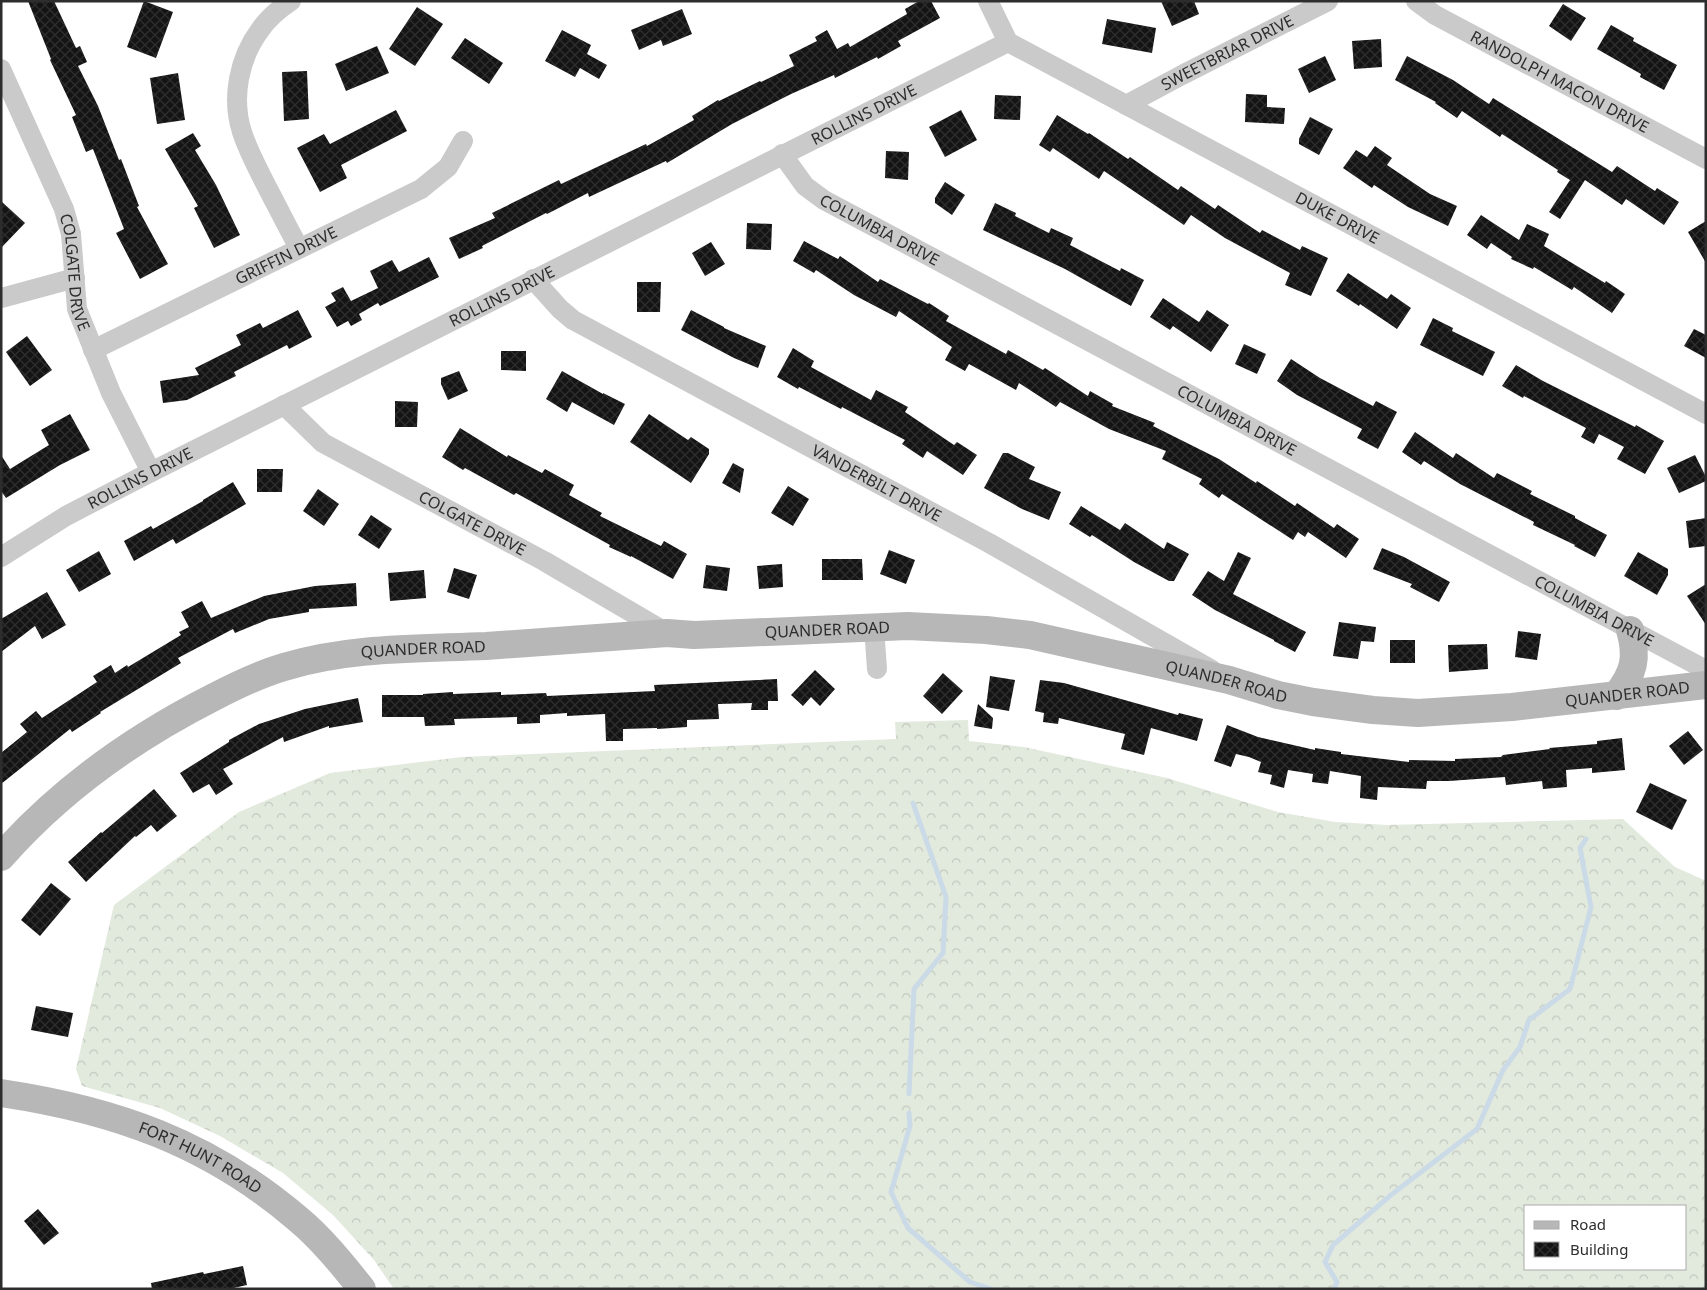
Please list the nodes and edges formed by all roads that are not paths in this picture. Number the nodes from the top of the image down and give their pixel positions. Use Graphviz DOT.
graph roads {
  1 [pos="290,1"];
  2 [pos="988,1"];
  3 [pos="1328,1"];
  4 [pos="1416,1"];
  5 [pos="1008,42"];
  6 [pos="1,69"];
  7 [pos="1126,105"];
  8 [pos="463,142"];
  9 [pos="782,154"];
  10 [pos="1706,159"];
  11 [pos="299,248"];
  12 [pos="75,278"];
  13 [pos="533,279"];
  14 [pos="1,298"];
  15 [pos="93,350"];
  16 [pos="284,405"];
  17 [pos="1706,414"];
  18 [pos="151,472"];
  19 [pos="1,558"];
  20 [pos="874,628"];
  21 [pos="1630,630"];
  22 [pos="667,633"];
  23 [pos="876,670"];
  24 [pos="1706,670"];
  25 [pos="1229,680"];
  26 [pos="1706,685"];
  27 [pos="1616,696"];
  28 [pos="1,857"];
  29 [pos="1,1093"];
  30 [pos="362,1289"];
  1 -- 11 [label="street"];
  2 -- 5 [label="street"];
  3 -- 7 [label="street, SWEETBRIAR DRIVE"];
  4 -- 10 [label="street, RANDOLPH MACON DRIVE"];
  5 -- 7 [label="street, DUKE DRIVE"];
  5 -- 9 [label="street, ROLLINS DRIVE"];
  6 -- 12 [label="street, COLGATE DRIVE"];
  7 -- 17 [label="street, DUKE DRIVE"];
  8 -- 11 [label="street, GRIFFIN DRIVE"];
  9 -- 13 [label="street, ROLLINS DRIVE"];
  9 -- 21 [label="street, COLUMBIA DRIVE"];
  11 -- 15 [label="street, GRIFFIN DRIVE"];
  12 -- 14 [label="street"];
  12 -- 15 [label="street, COLGATE DRIVE"];
  13 -- 16 [label="street, ROLLINS DRIVE"];
  13 -- 25 [label="street, VANDERBILT DRIVE"];
  15 -- 18 [label="street, COLGATE DRIVE"];
  16 -- 18 [label="street, ROLLINS DRIVE"];
  16 -- 22 [label="street, COLGATE DRIVE"];
  18 -- 19 [label="street, ROLLINS DRIVE"];
  20 -- 22 [label="street, QUANDER ROAD"];
  20 -- 23 [label="street"];
  20 -- 25 [label="street, QUANDER ROAD"];
  21 -- 24 [label="street, COLUMBIA DRIVE"];
  21 -- 27 [label="street"];
  22 -- 28 [label="street, QUANDER ROAD"];
  25 -- 27 [label="street, QUANDER ROAD"];
  26 -- 27 [label="street, QUANDER ROAD"];
  29 -- 30 [label="street, FORT HUNT ROAD"];
}
